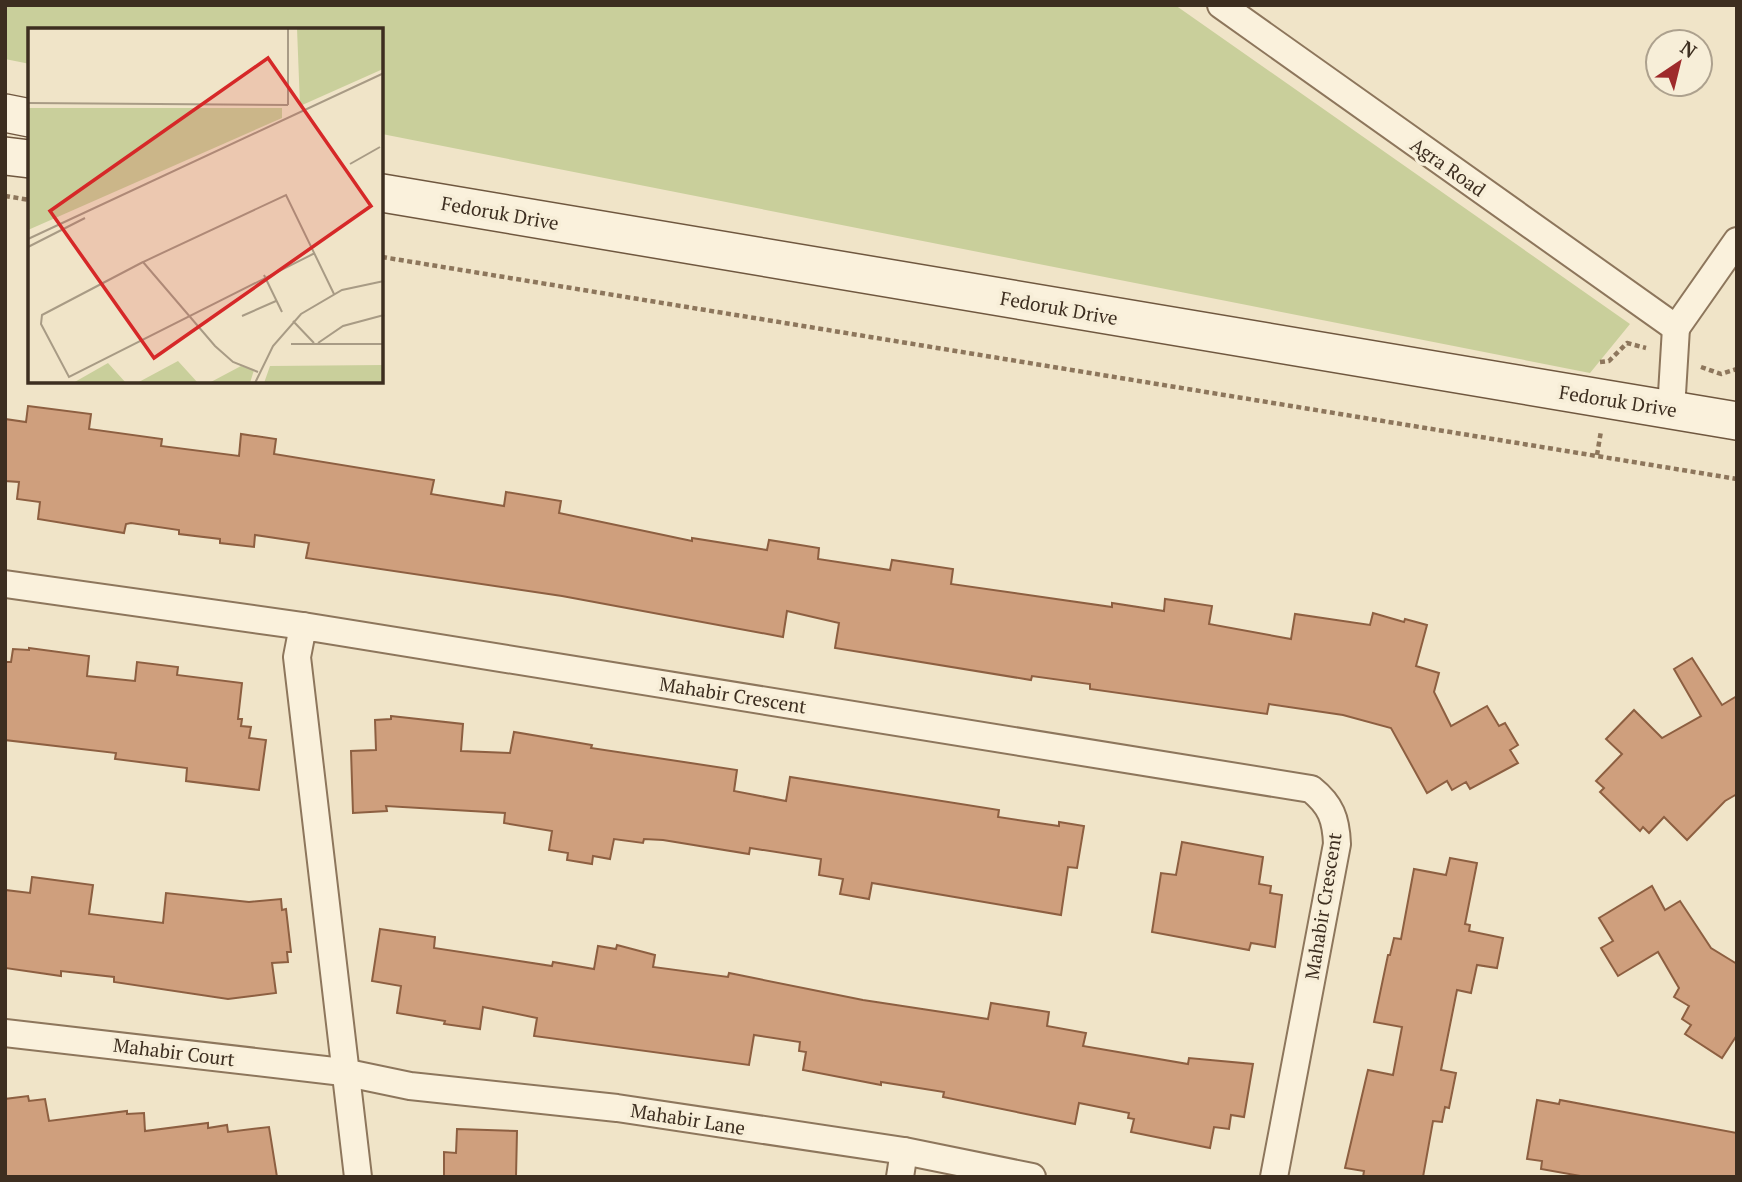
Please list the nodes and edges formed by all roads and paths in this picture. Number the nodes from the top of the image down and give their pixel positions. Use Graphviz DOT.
graph roads {
  1 [pos="1221,5"];
  2 [pos="5,113"];
  3 [pos="28,118"];
  4 [pos="5,156"];
  5 [pos="28,159"];
  6 [pos="383,193"];
  7 [pos="5,196"];
  8 [pos="28,200"];
  9 [pos="1737,241"];
  10 [pos="383,257"];
  11 [pos="1676,328"];
  12 [pos="1737,369"];
  13 [pos="1730,371"];
  14 [pos="1671,410"];
  15 [pos="1737,421"];
  16 [pos="1737,479"];
  17 [pos="5,584"];
  18 [pos="303,626"];
  19 [pos="5,1033"];
  20 [pos="343,1072"];
  21 [pos="902,1164"];
  22 [pos="358,1177"];
  23 [pos="1032,1177"];
  24 [pos="1273,1177"];
  1 -- 11 [label="street, Agra Road"];
  2 -- 3 [label="main road"];
  4 -- 5 [label="main road"];
  6 -- 14 [label="main road, Fedoruk Drive"];
  7 -- 8 [label="path"];
  9 -- 11 [label="street"];
  10 -- 16 [label="path"];
  11 -- 14 [label="street"];
  12 -- 13 [label="path"];
  14 -- 15 [label="main road, Fedoruk Drive"];
  17 -- 18 [label="street"];
  18 -- 20 [label="street"];
  18 -- 24 [label="street, Mahabir Crescent"];
  19 -- 20 [label="street, Mahabir Court"];
  20 -- 21 [label="street, Mahabir Lane"];
  20 -- 22 [label="street"];
  21 -- 23 [label="street, Mahabir Lane"];
}
